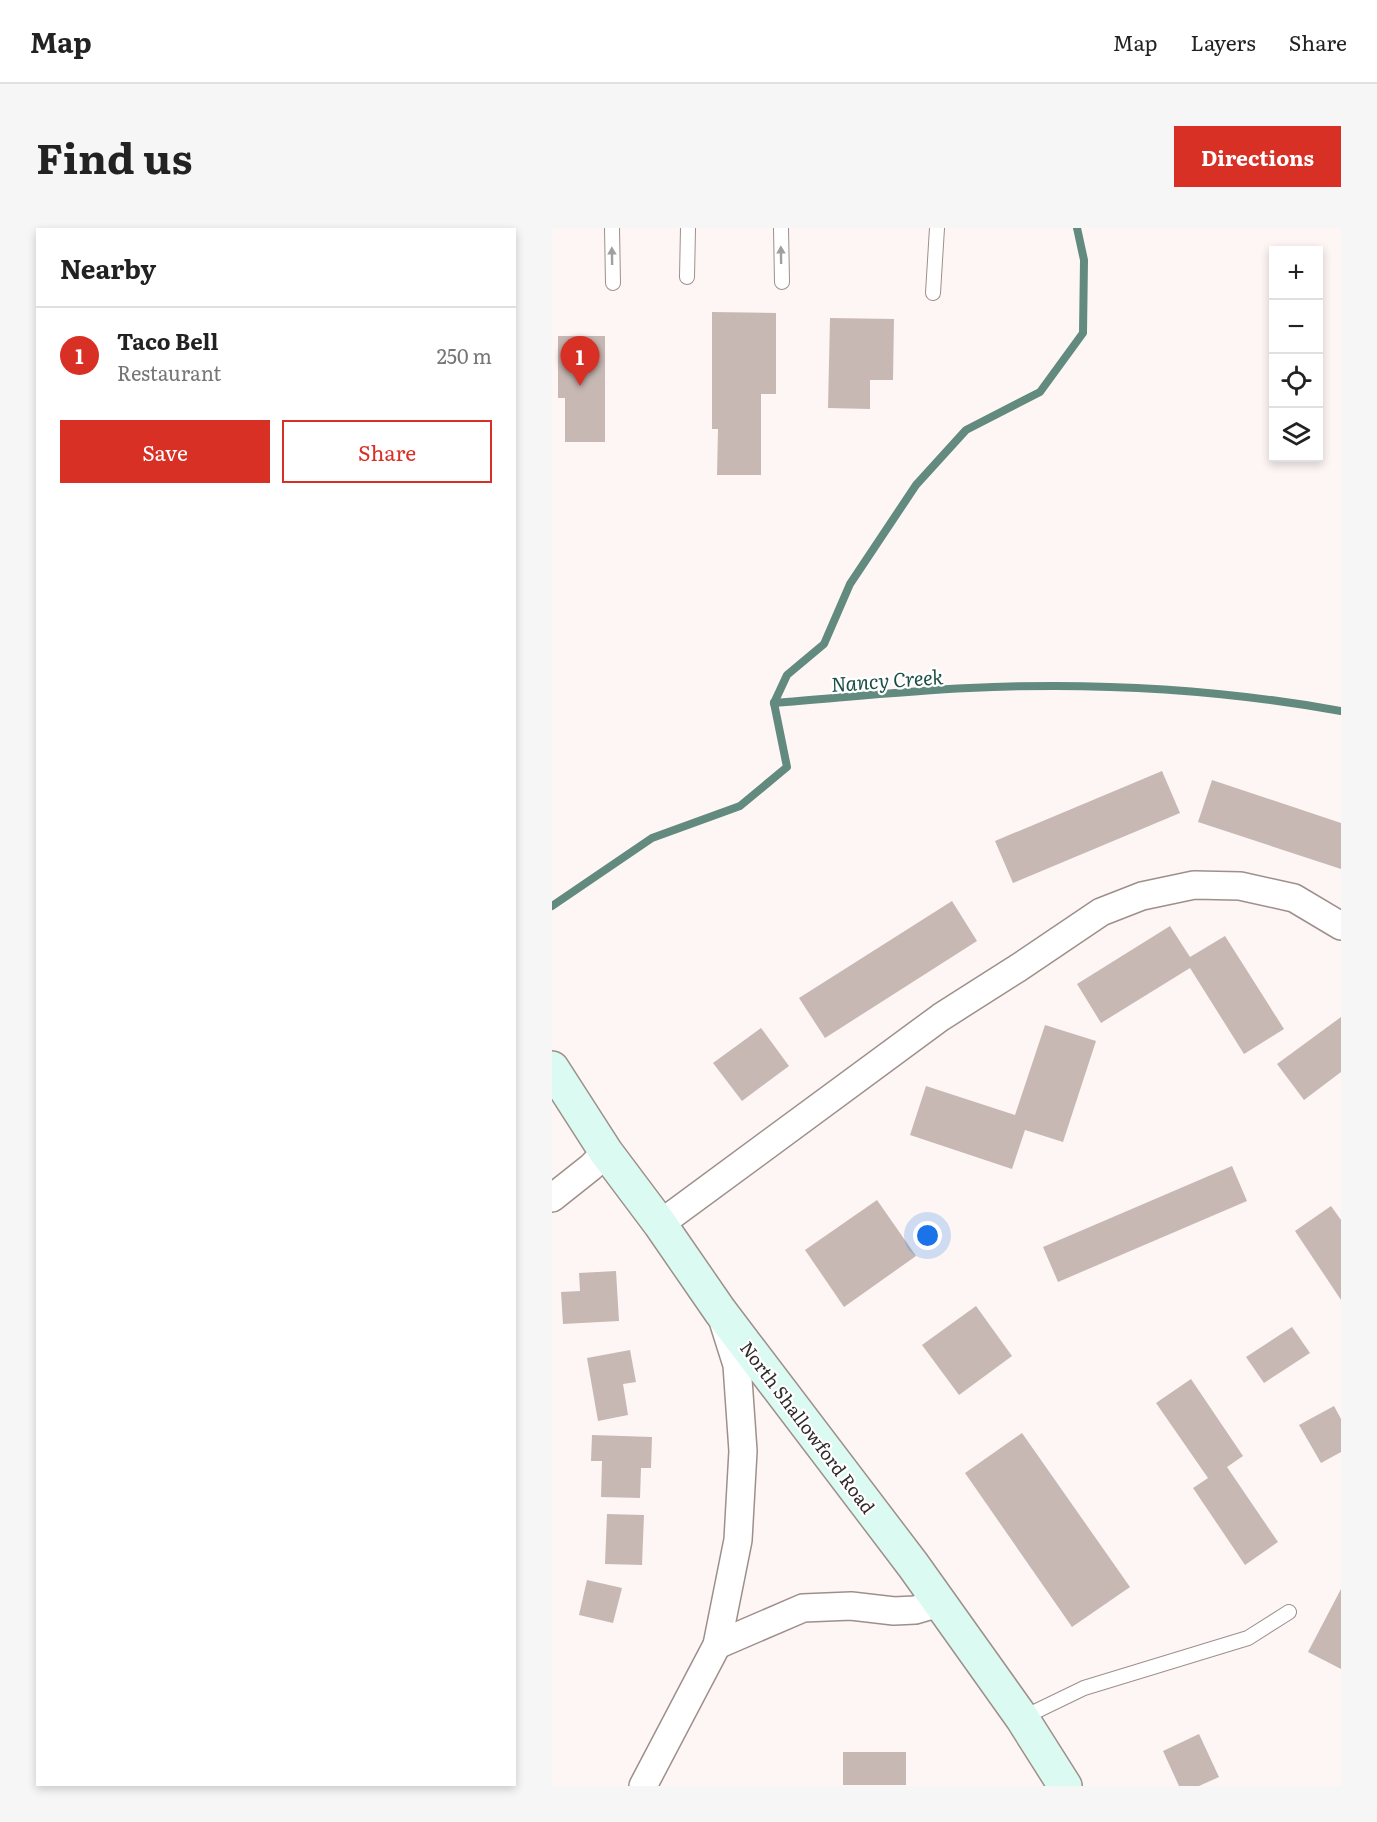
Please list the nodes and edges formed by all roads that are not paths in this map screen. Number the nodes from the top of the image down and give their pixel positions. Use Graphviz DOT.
graph roads {
  1 [pos="612,228"];
  2 [pos="688,228"];
  3 [pos="781,228"];
  4 [pos="937,228"];
  5 [pos="687,277"];
  6 [pos="782,282"];
  7 [pos="613,283"];
  8 [pos="933,293"];
  9 [pos="1341,926"];
  10 [pos="552,1068"];
  11 [pos="606,1152"];
  12 [pos="552,1198"];
  13 [pos="660,1224"];
  14 [pos="720,1311"];
  15 [pos="939,1603"];
  16 [pos="1289,1612"];
  17 [pos="717,1644"];
  18 [pos="1022,1718"];
  19 [pos="643,1786"];
  20 [pos="1065,1786"];
  7 -- 1 [label="lane, one-way"];
  2 -- 5 [label="lane"];
  6 -- 3 [label="lane, one-way"];
  4 -- 8 [label="lane"];
  9 -- 13 [label="street"];
  10 -- 11 [label="street, North Shallowford Road"];
  11 -- 12 [label="street"];
  11 -- 13 [label="street, North Shallowford Road"];
  13 -- 14 [label="street, North Shallowford Road"];
  14 -- 15 [label="street, North Shallowford Road"];
  14 -- 17 [label="street"];
  15 -- 17 [label="street"];
  15 -- 18 [label="street, North Shallowford Road"];
  16 -- 18 [label="lane"];
  17 -- 19 [label="street"];
  18 -- 20 [label="street, North Shallowford Road"];
}
